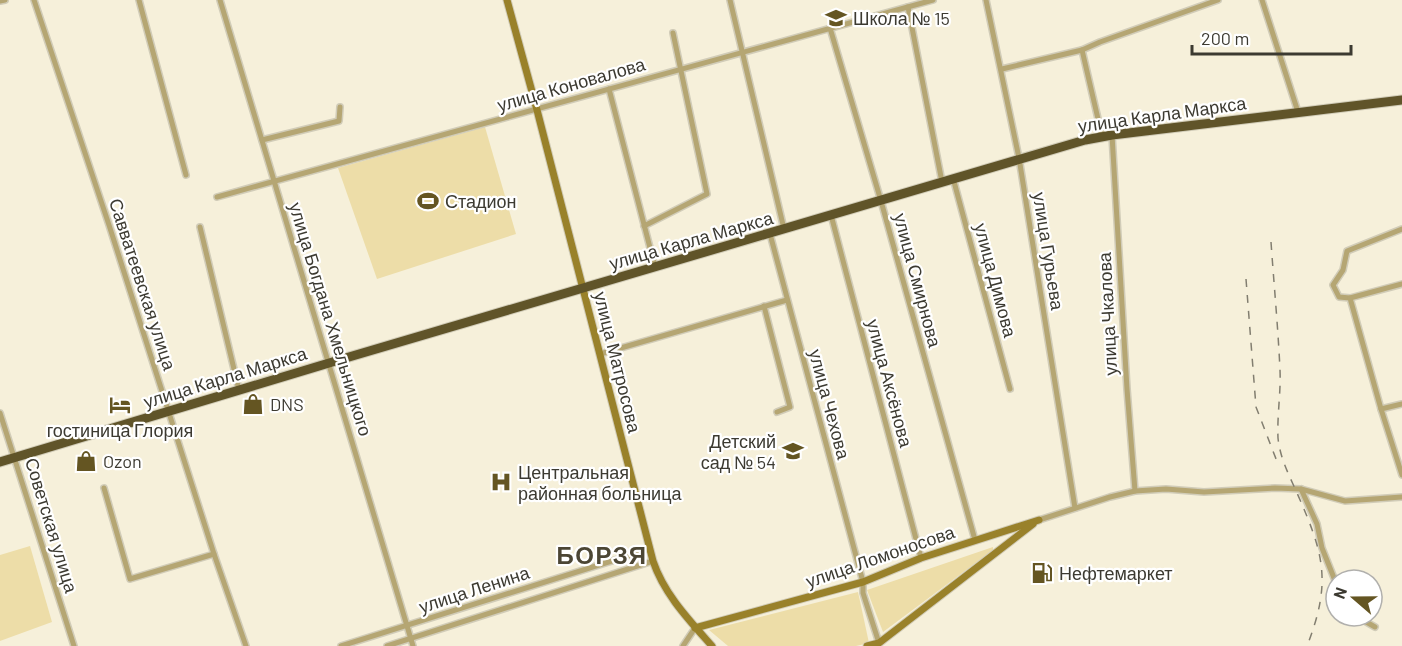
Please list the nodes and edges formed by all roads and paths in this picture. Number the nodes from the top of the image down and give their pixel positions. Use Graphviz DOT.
graph roads {
  1 [pos="5,0"];
  2 [pos="34,0"];
  3 [pos="139,0"];
  4 [pos="220,0"];
  5 [pos="507,0"];
  6 [pos="730,0"];
  7 [pos="933,0"];
  8 [pos="986,0"];
  9 [pos="1218,0"];
  10 [pos="1262,0"];
  11 [pos="0,1"];
  12 [pos="908,7"];
  13 [pos="830,28"];
  14 [pos="673,33"];
  15 [pos="1082,50"];
  16 [pos="743,53"];
  17 [pos="1002,69"];
  18 [pos="681,70"];
  19 [pos="609,90"];
  20 [pos="1402,100"];
  21 [pos="340,107"];
  22 [pos="537,110"];
  23 [pos="1298,112"];
  24 [pos="1107,136"];
  25 [pos="262,140"];
  26 [pos="1019,158"];
  27 [pos="186,175"];
  28 [pos="953,178"];
  29 [pos="942,182"];
  30 [pos="275,183"];
  31 [pos="218,198"];
  32 [pos="880,201"];
  33 [pos="831,215"];
  34 [pos="644,226"];
  35 [pos="200,227"];
  36 [pos="1402,228"];
  37 [pos="784,230"];
  38 [pos="770,234"];
  39 [pos="655,267"];
  40 [pos="1402,284"];
  41 [pos="583,289"];
  42 [pos="1350,298"];
  43 [pos="787,300"];
  44 [pos="764,306"];
  45 [pos="600,354"];
  46 [pos="329,363"];
  47 [pos="1010,389"];
  48 [pos="239,390"];
  49 [pos="1402,405"];
  50 [pos="1381,409"];
  51 [pos="168,411"];
  52 [pos="777,412"];
  53 [pos="0,413"];
  54 [pos="15,458"];
  55 [pos="0,462"];
  56 [pos="1402,476"];
  57 [pos="104,488"];
  58 [pos="1301,489"];
  59 [pos="1135,491"];
  60 [pos="1402,497"];
  61 [pos="1075,508"];
  62 [pos="1039,520"];
  63 [pos="975,540"];
  64 [pos="650,549"];
  65 [pos="214,554"];
  66 [pos="921,558"];
  67 [pos="653,561"];
  68 [pos="1330,568"];
  69 [pos="863,582"];
  70 [pos="407,626"];
  71 [pos="695,628"];
  72 [pos="411,639"];
  73 [pos="879,643"];
  74 [pos="74,646"];
  75 [pos="246,646"];
  76 [pos="341,646"];
  77 [pos="387,646"];
  78 [pos="413,646"];
  79 [pos="683,646"];
  80 [pos="712,646"];
  81 [pos="867,646"];
  1 -- 11 [label="street"];
  2 -- 51 [label="street, Савватеевская улица"];
  3 -- 27 [label="street"];
  4 -- 25 [label="street, улица Богдана Хмельницкого"];
  5 -- 22 [label="street, улица Матросова"];
  6 -- 16 [label="street"];
  7 -- 12 [label="street, улица Коновалова"];
  8 -- 17 [label="street, улица Гурьева"];
  9 -- 15 [label="street"];
  10 -- 23 [label="street"];
  12 -- 13 [label="street, улица Коновалова"];
  12 -- 29 [label="street"];
  13 -- 16 [label="street, улица Коновалова"];
  13 -- 32 [label="street, улица Смирнова"];
  14 -- 18 [label="street"];
  15 -- 17 [label="street"];
  15 -- 24 [label="street, улица Чкалова"];
  16 -- 18 [label="street, улица Коновалова"];
  16 -- 37 [label="street"];
  17 -- 26 [label="street, улица Гурьева"];
  18 -- 19 [label="street, улица Коновалова"];
  18 -- 34 [label="street"];
  19 -- 22 [label="street, улица Коновалова"];
  19 -- 34 [label="street"];
  20 -- 23 [label="highway, улица Карла Маркса"];
  21 -- 25 [label="street"];
  22 -- 30 [label="street, улица Коновалова"];
  22 -- 41 [label="street, улица Матросова"];
  23 -- 24 [label="highway, улица Карла Маркса"];
  24 -- 26 [label="highway, улица Карла Маркса"];
  24 -- 59 [label="street, улица Чкалова"];
  25 -- 30 [label="street, улица Богдана Хмельницкого"];
  26 -- 28 [label="highway, улица Карла Маркса"];
  26 -- 61 [label="street, улица Гурьева"];
  28 -- 29 [label="highway, улица Карла Маркса"];
  28 -- 47 [label="street, улица Димова"];
  29 -- 32 [label="highway, улица Карла Маркса"];
  30 -- 31 [label="street, улица Коновалова"];
  30 -- 46 [label="street, улица Богдана Хмельницкого"];
  32 -- 33 [label="highway, улица Карла Маркса"];
  32 -- 63 [label="street, улица Смирнова"];
  33 -- 37 [label="highway, улица Карла Маркса"];
  33 -- 66 [label="street, улица Аксёнова"];
  34 -- 39 [label="street"];
  35 -- 48 [label="street"];
  36 -- 42 [label="street"];
  37 -- 38 [label="highway, улица Карла Маркса"];
  38 -- 39 [label="highway, улица Карла Маркса"];
  38 -- 43 [label="street, улица Чехова"];
  39 -- 41 [label="highway, улица Карла Маркса"];
  40 -- 42 [label="street"];
  41 -- 45 [label="street, улица Матросова"];
  41 -- 46 [label="highway, улица Карла Маркса"];
  42 -- 50 [label="street"];
  43 -- 44 [label="street"];
  43 -- 69 [label="street, улица Чехова"];
  44 -- 45 [label="street"];
  44 -- 52 [label="street"];
  45 -- 64 [label="street, улица Матросова"];
  46 -- 48 [label="highway, улица Карла Маркса"];
  46 -- 70 [label="street, улица Богдана Хмельницкого"];
  48 -- 51 [label="highway, улица Карла Маркса"];
  49 -- 50 [label="street"];
  50 -- 56 [label="street"];
  51 -- 54 [label="highway, улица Карла Маркса"];
  51 -- 65 [label="street, Савватеевская улица"];
  53 -- 54 [label="street, Советская улица"];
  54 -- 55 [label="highway, улица Карла Маркса"];
  54 -- 74 [label="street, Советская улица"];
  57 -- 65 [label="street"];
  58 -- 59 [label="street, улица Ломоносова"];
  58 -- 60 [label="street, улица Ломоносова"];
  58 -- 68 [label="street"];
  59 -- 61 [label="street, улица Ломоносова"];
  61 -- 62 [label="street, улица Ломоносова"];
  62 -- 63 [label="street, улица Ломоносова"];
  62 -- 73 [label="street, улица Ломоносова"];
  63 -- 66 [label="street, улица Ломоносова"];
  64 -- 67 [label="street, улица Матросова"];
  64 -- 70 [label="street, улица Ленина"];
  65 -- 75 [label="street, Савватеевская улица"];
  66 -- 69 [label="street, улица Ломоносова"];
  67 -- 71 [label="street, улица Матросова"];
  67 -- 72 [label="street, улица Ленина"];
  69 -- 71 [label="street, улица Ломоносова"];
  69 -- 73 [label="street, улица Чехова"];
  70 -- 72 [label="street, улица Богдана Хмельницкого"];
  70 -- 76 [label="street, улица Ленина"];
  71 -- 79 [label="street"];
  71 -- 80 [label="street, улица Матросова"];
  72 -- 77 [label="street, улица Ленина"];
  72 -- 78 [label="street, улица Богдана Хмельницкого"];
  73 -- 81 [label="street, улица Ломоносова"];
}
